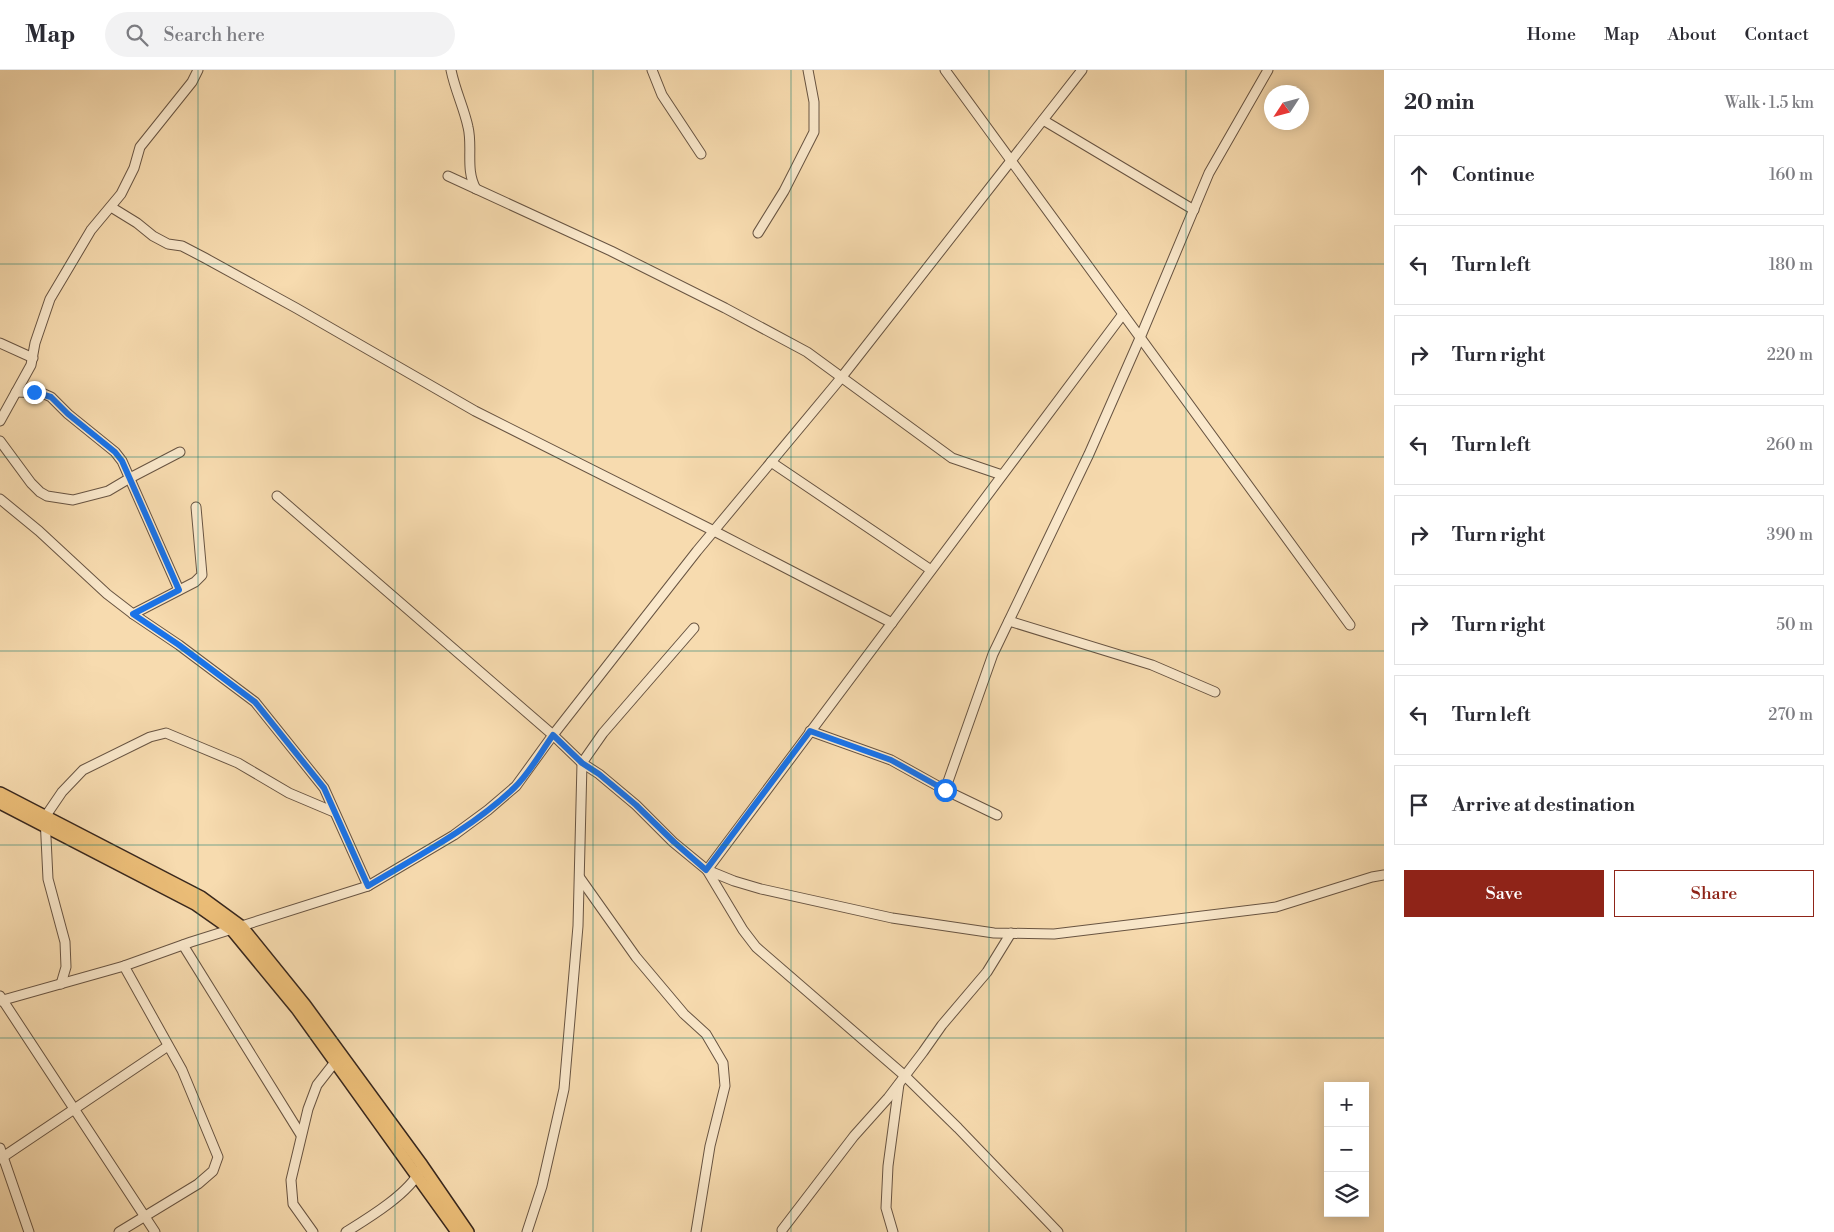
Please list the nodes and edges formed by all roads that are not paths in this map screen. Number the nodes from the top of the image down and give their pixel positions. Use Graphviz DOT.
graph roads {
  1 [pos="198,70"];
  2 [pos="451,70"];
  3 [pos="652,70"];
  4 [pos="808,70"];
  5 [pos="945,70"];
  6 [pos="1082,70"];
  7 [pos="1268,70"];
  8 [pos="1043,120"];
  9 [pos="701,154"];
  10 [pos="1012,160"];
  11 [pos="448,176"];
  12 [pos="476,189"];
  13 [pos="110,207"];
  14 [pos="1194,210"];
  15 [pos="758,233"];
  16 [pos="1122,314"];
  17 [pos="1140,338"];
  18 [pos="0,343"];
  19 [pos="33,358"];
  20 [pos="841,378"];
  21 [pos="16,392"];
  22 [pos="0,421"];
  23 [pos="0,442"];
  24 [pos="180,452"];
  25 [pos="771,462"];
  26 [pos="1002,475"];
  27 [pos="130,478"];
  28 [pos="277,496"];
  29 [pos="0,499"];
  30 [pos="196,507"];
  31 [pos="714,531"];
  32 [pos="931,570"];
  33 [pos="179,590"];
  34 [pos="133,614"];
  35 [pos="1009,621"];
  36 [pos="892,622"];
  37 [pos="1350,625"];
  38 [pos="694,628"];
  39 [pos="1215,692"];
  40 [pos="810,731"];
  41 [pos="553,735"];
  42 [pos="582,763"];
  43 [pos="945,790"];
  44 [pos="0,793"];
  45 [pos="0,803"];
  46 [pos="334,812"];
  47 [pos="997,815"];
  48 [pos="45,822"];
  49 [pos="706,870"];
  50 [pos="1384,874"];
  51 [pos="580,878"];
  52 [pos="368,886"];
  53 [pos="237,928"];
  54 [pos="1011,933"];
  55 [pos="183,945"];
  56 [pos="124,966"];
  57 [pos="61,984"];
  58 [pos="1,999"];
  59 [pos="168,1046"];
  60 [pos="335,1062"];
  61 [pos="905,1076"];
  62 [pos="899,1084"];
  63 [pos="74,1108"];
  64 [pos="301,1135"];
  65 [pos="1,1155"];
  66 [pos="420,1170"];
  67 [pos="146,1216"];
  68 [pos="452,1230"];
  69 [pos="782,1230"];
  70 [pos="29,1232"];
  71 [pos="119,1232"];
  72 [pos="156,1232"];
  73 [pos="314,1232"];
  74 [pos="346,1232"];
  75 [pos="468,1232"];
  76 [pos="527,1232"];
  77 [pos="696,1232"];
  78 [pos="893,1232"];
  79 [pos="1058,1232"];
  1 -- 13 [label="street"];
  2 -- 12 [label="street"];
  3 -- 9 [label="street"];
  4 -- 15 [label="street"];
  5 -- 10 [label="street"];
  6 -- 8 [label="street"];
  7 -- 14 [label="street"];
  8 -- 10 [label="street"];
  8 -- 14 [label="street"];
  10 -- 16 [label="street"];
  10 -- 20 [label="street"];
  11 -- 12 [label="street"];
  12 -- 20 [label="street"];
  13 -- 19 [label="street"];
  13 -- 31 [label="street"];
  14 -- 17 [label="street"];
  16 -- 17 [label="street"];
  16 -- 26 [label="street"];
  17 -- 35 [label="street"];
  17 -- 37 [label="street"];
  18 -- 19 [label="street"];
  19 -- 21 [label="street"];
  20 -- 25 [label="street"];
  20 -- 26 [label="street"];
  21 -- 22 [label="street"];
  21 -- 27 [label="street"];
  23 -- 27 [label="street"];
  24 -- 27 [label="street"];
  25 -- 31 [label="street"];
  25 -- 32 [label="street"];
  26 -- 32 [label="street"];
  27 -- 33 [label="street"];
  28 -- 41 [label="street"];
  29 -- 34 [label="street"];
  30 -- 33 [label="street"];
  31 -- 36 [label="street"];
  31 -- 41 [label="street"];
  32 -- 36 [label="street"];
  33 -- 34 [label="street"];
  34 -- 46 [label="street"];
  35 -- 39 [label="street"];
  35 -- 43 [label="street"];
  36 -- 40 [label="street"];
  38 -- 42 [label="street"];
  40 -- 43 [label="street"];
  40 -- 49 [label="street"];
  41 -- 42 [label="street"];
  41 -- 52 [label="street"];
  42 -- 49 [label="street"];
  42 -- 51 [label="street"];
  43 -- 47 [label="street"];
  44 -- 48 [label="main road"];
  45 -- 48 [label="main road"];
  46 -- 48 [label="street"];
  46 -- 52 [label="street"];
  48 -- 53 [label="main road"];
  48 -- 57 [label="street"];
  49 -- 54 [label="street"];
  49 -- 61 [label="street"];
  50 -- 54 [label="street"];
  51 -- 76 [label="street"];
  51 -- 77 [label="street"];
  52 -- 53 [label="street"];
  53 -- 55 [label="street"];
  53 -- 60 [label="main road"];
  53 -- 66 [label="main road"];
  54 -- 61 [label="street"];
  55 -- 56 [label="street"];
  55 -- 64 [label="street"];
  56 -- 57 [label="street"];
  56 -- 59 [label="street"];
  57 -- 58 [label="street"];
  58 -- 63 [label="street"];
  59 -- 63 [label="street"];
  59 -- 67 [label="street"];
  60 -- 64 [label="street"];
  60 -- 66 [label="main road"];
  61 -- 62 [label="street"];
  61 -- 79 [label="street"];
  62 -- 69 [label="street"];
  62 -- 78 [label="street"];
  63 -- 65 [label="street"];
  63 -- 67 [label="street"];
  64 -- 73 [label="street"];
  65 -- 70 [label="street"];
  66 -- 68 [label="main road"];
  66 -- 74 [label="street"];
  66 -- 75 [label="main road"];
  67 -- 71 [label="street"];
  67 -- 72 [label="street"];
}
